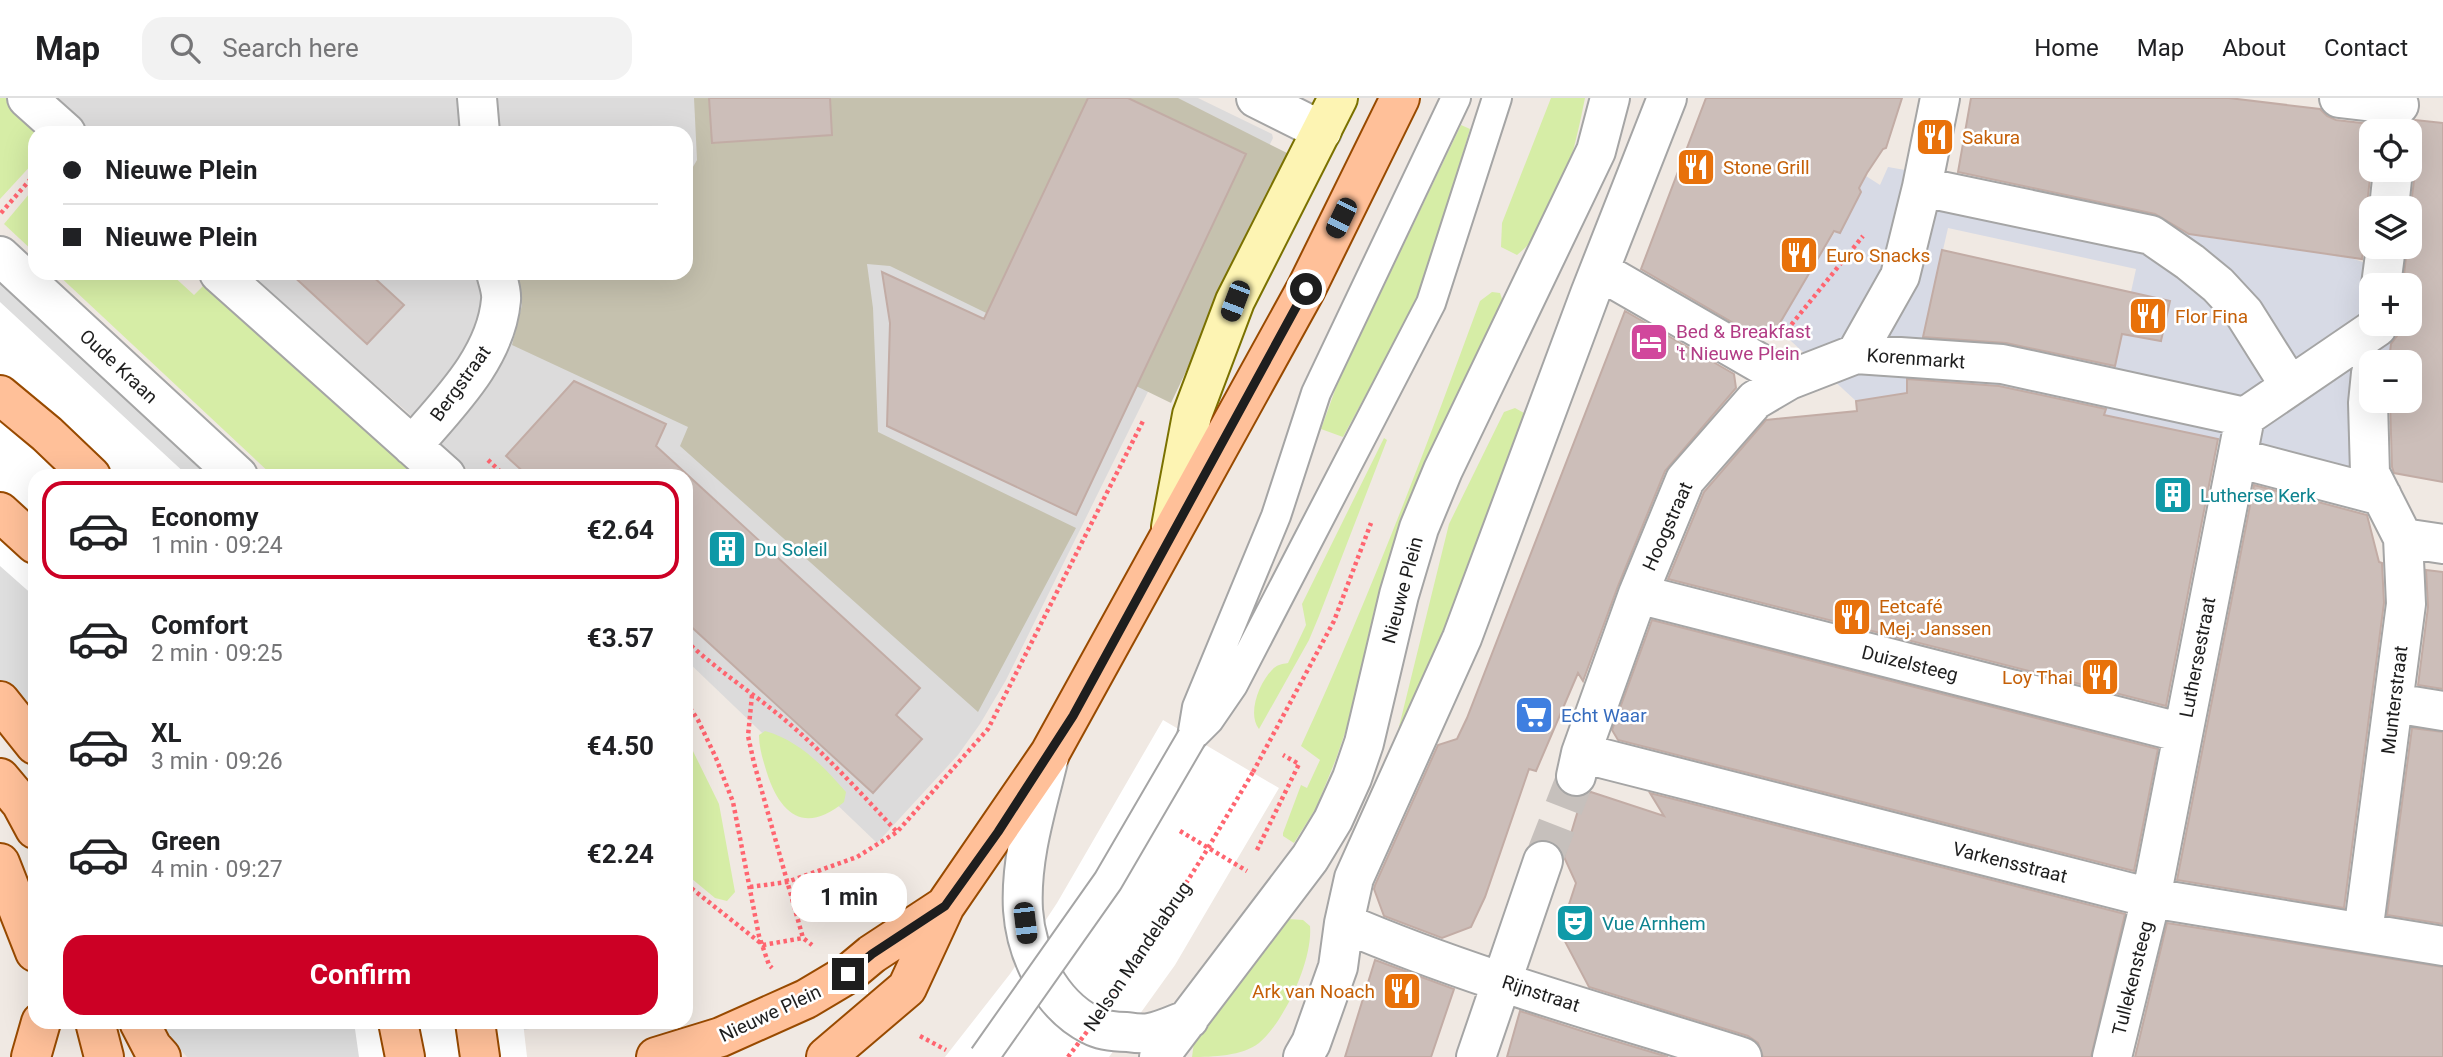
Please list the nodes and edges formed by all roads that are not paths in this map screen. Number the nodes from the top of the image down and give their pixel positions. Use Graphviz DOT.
graph roads {
  1 [pos="27,98"];
  2 [pos="477,98"];
  3 [pos="1256,98"];
  4 [pos="1400,98"];
  5 [pos="1456,98"];
  6 [pos="1497,98"];
  7 [pos="1610,98"];
  8 [pos="1667,98"];
  9 [pos="1940,98"];
  10 [pos="2339,98"];
  11 [pos="2399,112"];
  12 [pos="1330,114"];
  13 [pos="57,126"];
  14 [pos="479,126"];
  15 [pos="1922,187"];
  16 [pos="0,256"];
  17 [pos="1600,271"];
  18 [pos="227,280"];
  19 [pos="497,280"];
  20 [pos="2376,338"];
  21 [pos="1856,354"];
  22 [pos="0,366"];
  23 [pos="1789,380"];
  24 [pos="2290,386"];
  25 [pos="0,395"];
  26 [pos="2369,413"];
  27 [pos="2245,417"];
  28 [pos="47,434"];
  29 [pos="412,446"];
  30 [pos="2237,458"];
  31 [pos="84,469"];
  32 [pos="230,469"];
  33 [pos="438,469"];
  34 [pos="2376,484"];
  35 [pos="0,512"];
  36 [pos="28,538"];
  37 [pos="2403,538"];
  38 [pos="1168,539"];
  39 [pos="2443,544"];
  40 [pos="1637,594"];
  41 [pos="0,701"];
  42 [pos="2394,703"];
  43 [pos="2443,711"];
  44 [pos="2183,733"];
  45 [pos="28,736"];
  46 [pos="1192,737"];
  47 [pos="1050,753"];
  48 [pos="1578,765"];
  49 [pos="0,778"];
  50 [pos="28,816"];
  51 [pos="1543,861"];
  52 [pos="0,863"];
  53 [pos="2151,898"];
  54 [pos="945,906"];
  55 [pos="1344,923"];
  56 [pos="2362,933"];
  57 [pos="28,934"];
  58 [pos="2443,946"];
  59 [pos="1502,981"];
  60 [pos="1189,1019"];
  61 [pos="39,1029"];
  62 [pos="97,1029"];
  63 [pos="143,1029"];
  64 [pos="399,1029"];
  65 [pos="476,1029"];
  66 [pos="31,1057"];
  67 [pos="104,1057"];
  68 [pos="161,1057"];
  69 [pos="405,1057"];
  70 [pos="480,1057"];
  71 [pos="658,1057"];
  72 [pos="666,1057"];
  73 [pos="826,1057"];
  74 [pos="984,1057"];
  75 [pos="1159,1057"];
  76 [pos="1303,1057"];
  77 [pos="1476,1057"];
  78 [pos="1741,1057"];
  79 [pos="2112,1057"];
  1 -- 13 [label="street"];
  2 -- 14 [label="street"];
  3 -- 12 [label="street"];
  4 -- 38 [label="main road, Nieuwe Plein"];
  5 -- 46 [label="lane"];
  6 -- 46 [label="lane"];
  7 -- 60 [label="street, Nieuwe Plein"];
  8 -- 17 [label="street"];
  9 -- 15 [label="street, Korenmarkt"];
  10 -- 11 [label="street"];
  12 -- 38 [label="street, Nieuwe Plein"];
  15 -- 21 [label="street, Korenmarkt"];
  15 -- 24 [label="street"];
  16 -- 32 [label="street, Oude Kraan"];
  17 -- 23 [label="street"];
  17 -- 55 [label="street"];
  18 -- 29 [label="street"];
  19 -- 29 [label="street, Bergstraat"];
  20 -- 24 [label="street"];
  21 -- 23 [label="street, Hoogstraat"];
  21 -- 27 [label="street, Korenmarkt"];
  22 -- 28 [label="main road"];
  23 -- 40 [label="street, Hoogstraat"];
  24 -- 27 [label="street"];
  25 -- 28 [label="main road"];
  26 -- 34 [label="street"];
  27 -- 30 [label="street, Luthersestraat"];
  28 -- 31 [label="main road"];
  29 -- 33 [label="street"];
  30 -- 34 [label="street"];
  30 -- 44 [label="street, Luthersestraat"];
  34 -- 37 [label="street, Munterstraat"];
  35 -- 36 [label="main road"];
  37 -- 39 [label="street"];
  37 -- 42 [label="street, Munterstraat"];
  38 -- 47 [label="main road, Nieuwe Plein"];
  40 -- 44 [label="street, Duizelsteeg"];
  40 -- 48 [label="street, Hoogstraat"];
  41 -- 45 [label="main road"];
  42 -- 43 [label="street"];
  42 -- 56 [label="street, Munterstraat"];
  44 -- 53 [label="street, Luthersestraat"];
  46 -- 74 [label="lane, bridge"];
  47 -- 54 [label="main road, Nieuwe Plein"];
  47 -- 60 [label="street"];
  48 -- 53 [label="street, Varkensstraat"];
  49 -- 50 [label="main road"];
  51 -- 59 [label="street"];
  52 -- 57 [label="main road"];
  53 -- 56 [label="street, Varkensstraat"];
  53 -- 79 [label="street, Tullekensteeg"];
  54 -- 71 [label="main road, Nieuwe Plein"];
  54 -- 73 [label="main road, Nieuwe Plein"];
  55 -- 59 [label="street, Rijnstraat"];
  55 -- 76 [label="street"];
  56 -- 58 [label="street, Varkensstraat"];
  59 -- 77 [label="street"];
  59 -- 78 [label="street, Rijnstraat"];
  60 -- 75 [label="street, Nieuwe Plein"];
  61 -- 66 [label="main road"];
  62 -- 67 [label="main road"];
  63 -- 68 [label="main road"];
  64 -- 69 [label="main road"];
  65 -- 70 [label="main road"];
  71 -- 72 [label="main road"];
}
